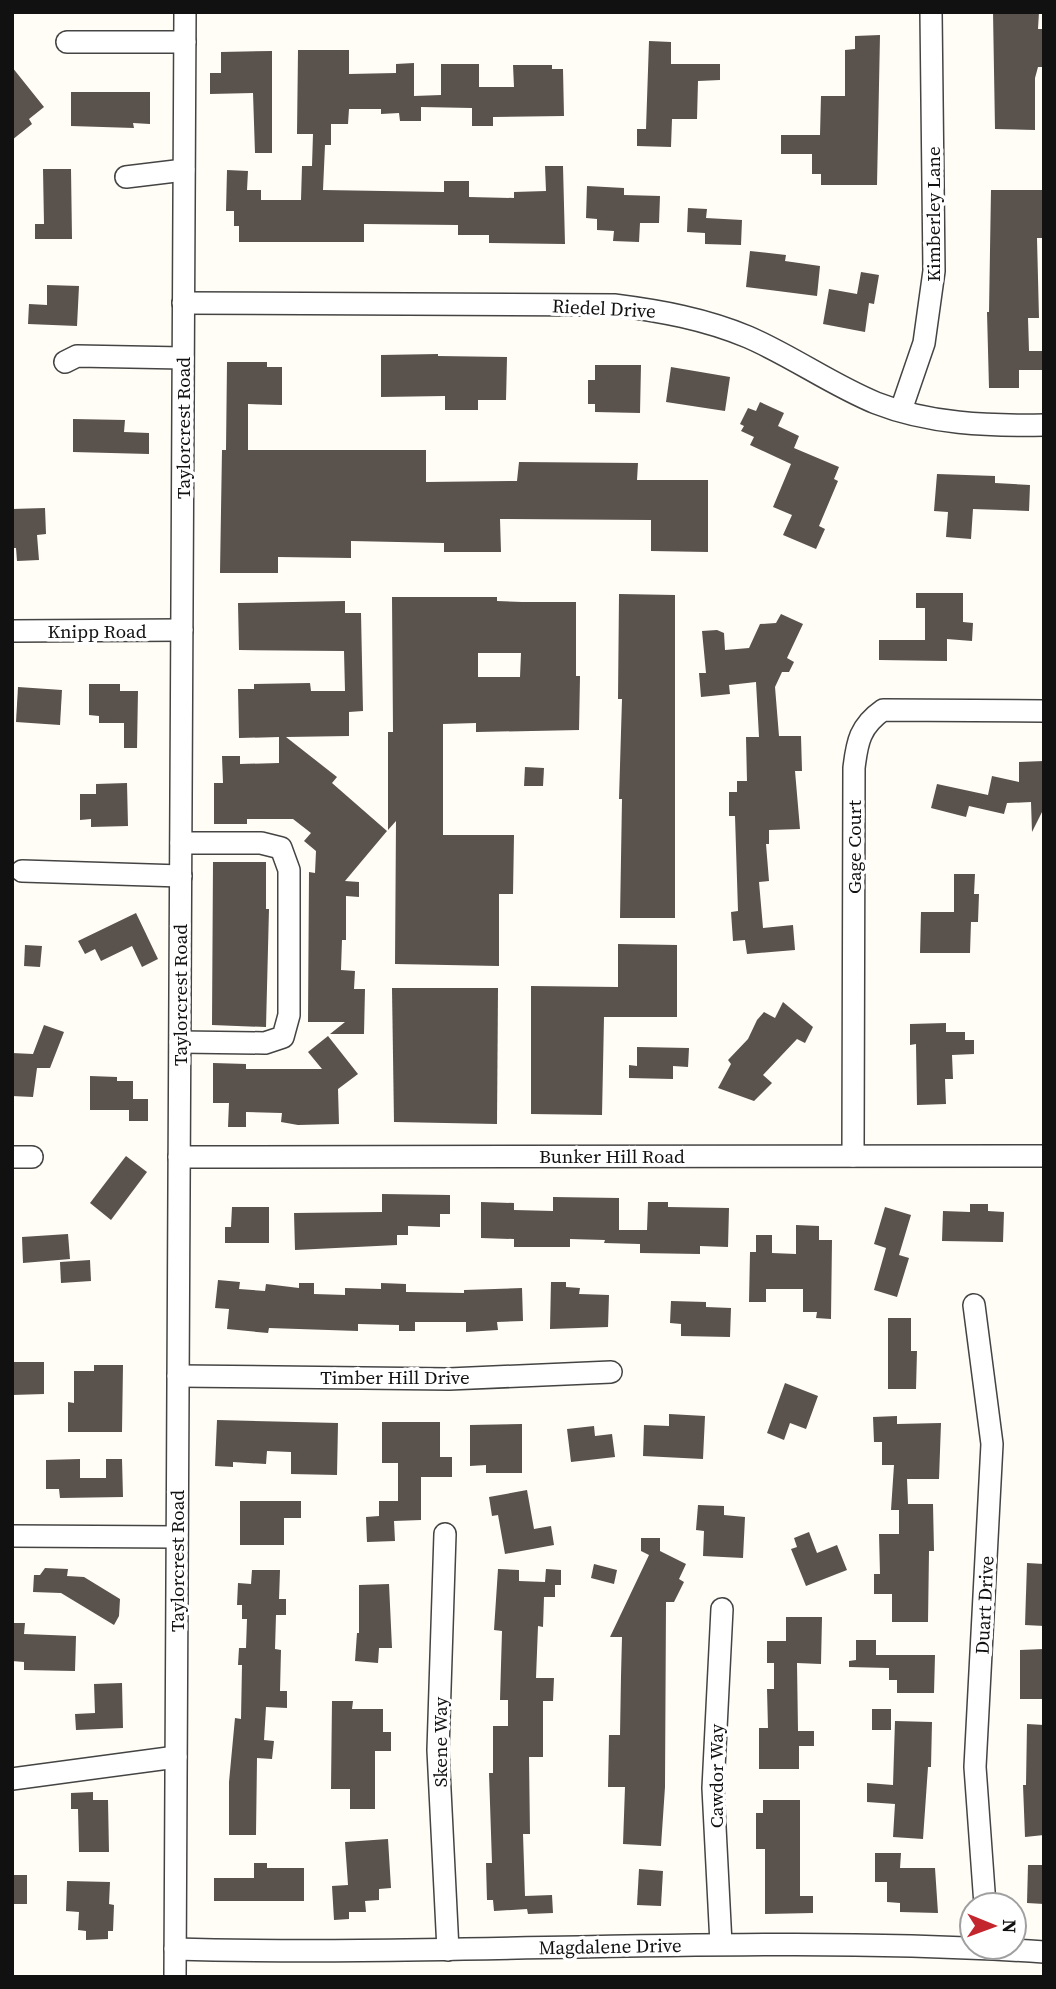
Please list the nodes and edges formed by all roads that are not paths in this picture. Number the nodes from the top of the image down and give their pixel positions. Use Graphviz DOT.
graph roads {
  1 [pos="185,12"];
  2 [pos="931,13"];
  3 [pos="67,42"];
  4 [pos="185,42"];
  5 [pos="184,170"];
  6 [pos="126,177"];
  7 [pos="183,303"];
  8 [pos="183,358"];
  9 [pos="65,362"];
  10 [pos="901,410"];
  11 [pos="1044,425"];
  12 [pos="182,630"];
  13 [pos="12,631"];
  14 [pos="1044,711"];
  15 [pos="181,843"];
  16 [pos="22,871"];
  17 [pos="181,876"];
  18 [pos="180,1042"];
  19 [pos="853,1156"];
  20 [pos="1044,1156"];
  21 [pos="179,1157"];
  22 [pos="974,1305"];
  23 [pos="611,1372"];
  24 [pos="178,1376"];
  25 [pos="445,1534"];
  26 [pos="12,1536"];
  27 [pos="177,1537"];
  28 [pos="722,1609"];
  29 [pos="176,1757"];
  30 [pos="12,1779"];
  31 [pos="984,1891"];
  32 [pos="721,1944"];
  33 [pos="958,1948"];
  34 [pos="175,1949"];
  35 [pos="448,1950"];
  36 [pos="175,1977"];
  1 -- 4 [label="street, Taylorcrest Road"];
  2 -- 10 [label="street, Kimberley Lane"];
  3 -- 4 [label="street"];
  4 -- 5 [label="street, Taylorcrest Road"];
  5 -- 6 [label="street"];
  5 -- 7 [label="street, Taylorcrest Road"];
  7 -- 8 [label="street, Taylorcrest Road"];
  7 -- 10 [label="street, Riedel Drive"];
  8 -- 9 [label="street"];
  8 -- 12 [label="street, Taylorcrest Road"];
  10 -- 11 [label="street, Riedel Drive"];
  12 -- 13 [label="street, Knipp Road"];
  12 -- 15 [label="street, Taylorcrest Road"];
  14 -- 19 [label="street, Gage Court"];
  15 -- 17 [label="street, Taylorcrest Road"];
  15 -- 18 [label="street"];
  16 -- 17 [label="street"];
  17 -- 18 [label="street, Taylorcrest Road"];
  18 -- 21 [label="street, Taylorcrest Road"];
  19 -- 20 [label="street, Bunker Hill Road"];
  19 -- 21 [label="street, Bunker Hill Road"];
  21 -- 24 [label="street, Taylorcrest Road"];
  22 -- 31 [label="street, Duart Drive"];
  23 -- 24 [label="street, Timber Hill Drive"];
  24 -- 27 [label="street, Taylorcrest Road"];
  25 -- 35 [label="street, Skene Way"];
  26 -- 27 [label="street"];
  27 -- 29 [label="street, Taylorcrest Road"];
  28 -- 32 [label="street, Cawdor Way"];
  29 -- 30 [label="street"];
  29 -- 34 [label="street, Taylorcrest Road"];
  32 -- 33 [label="street, Magdalene Drive"];
  32 -- 35 [label="street, Magdalene Drive"];
  34 -- 35 [label="street, Magdalene Drive"];
  34 -- 36 [label="street, Taylorcrest Road"];
}
